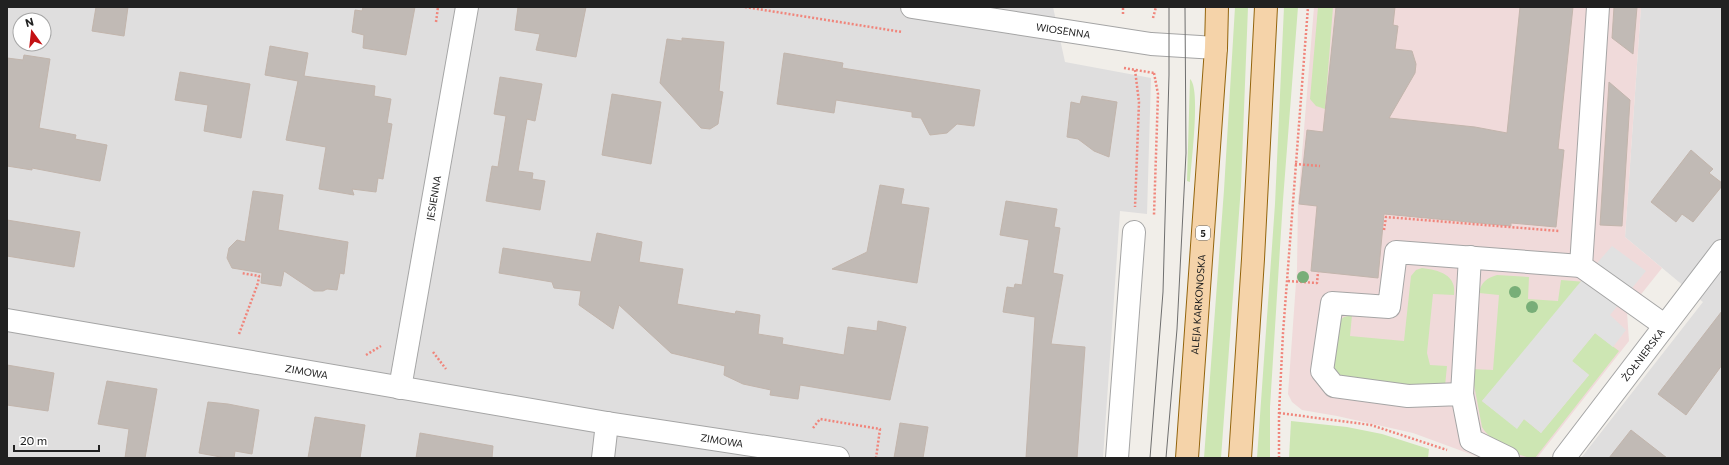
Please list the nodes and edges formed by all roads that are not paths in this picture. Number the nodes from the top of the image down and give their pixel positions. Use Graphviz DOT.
graph roads {
  1 [pos="467,7"];
  2 [pos="912,7"];
  3 [pos="1218,7"];
  4 [pos="1266,7"];
  5 [pos="1598,7"];
  6 [pos="1216,48"];
  7 [pos="1134,232"];
  8 [pos="1722,250"];
  9 [pos="1470,257"];
  10 [pos="1581,266"];
  11 [pos="7,320"];
  12 [pos="1664,326"];
  13 [pos="400,388"];
  14 [pos="1462,394"];
  15 [pos="607,423"];
  16 [pos="603,458"];
  17 [pos="838,458"];
  18 [pos="1117,458"];
  19 [pos="1187,458"];
  20 [pos="1240,458"];
  21 [pos="1508,458"];
  22 [pos="1564,458"];
  1 -- 13 [label="street, JESIENNA"];
  2 -- 6 [label="street, WIOSENNA"];
  3 -- 6 [label="main road, ALEJA KARKONOSKA / 5"];
  4 -- 20 [label="main road"];
  5 -- 10 [label="street"];
  6 -- 19 [label="main road, ALEJA KARKONOSKA / 5"];
  7 -- 18 [label="street"];
  8 -- 12 [label="street, ŻOŁNIERSKA"];
  9 -- 10 [label="street"];
  9 -- 14 [label="street"];
  9 -- 14 [label="street"];
  10 -- 12 [label="street"];
  11 -- 13 [label="street, ZIMOWA"];
  12 -- 22 [label="street, ŻOŁNIERSKA"];
  13 -- 15 [label="street, ZIMOWA"];
  14 -- 21 [label="street"];
  15 -- 16 [label="street"];
  15 -- 17 [label="street, ZIMOWA"];
}
